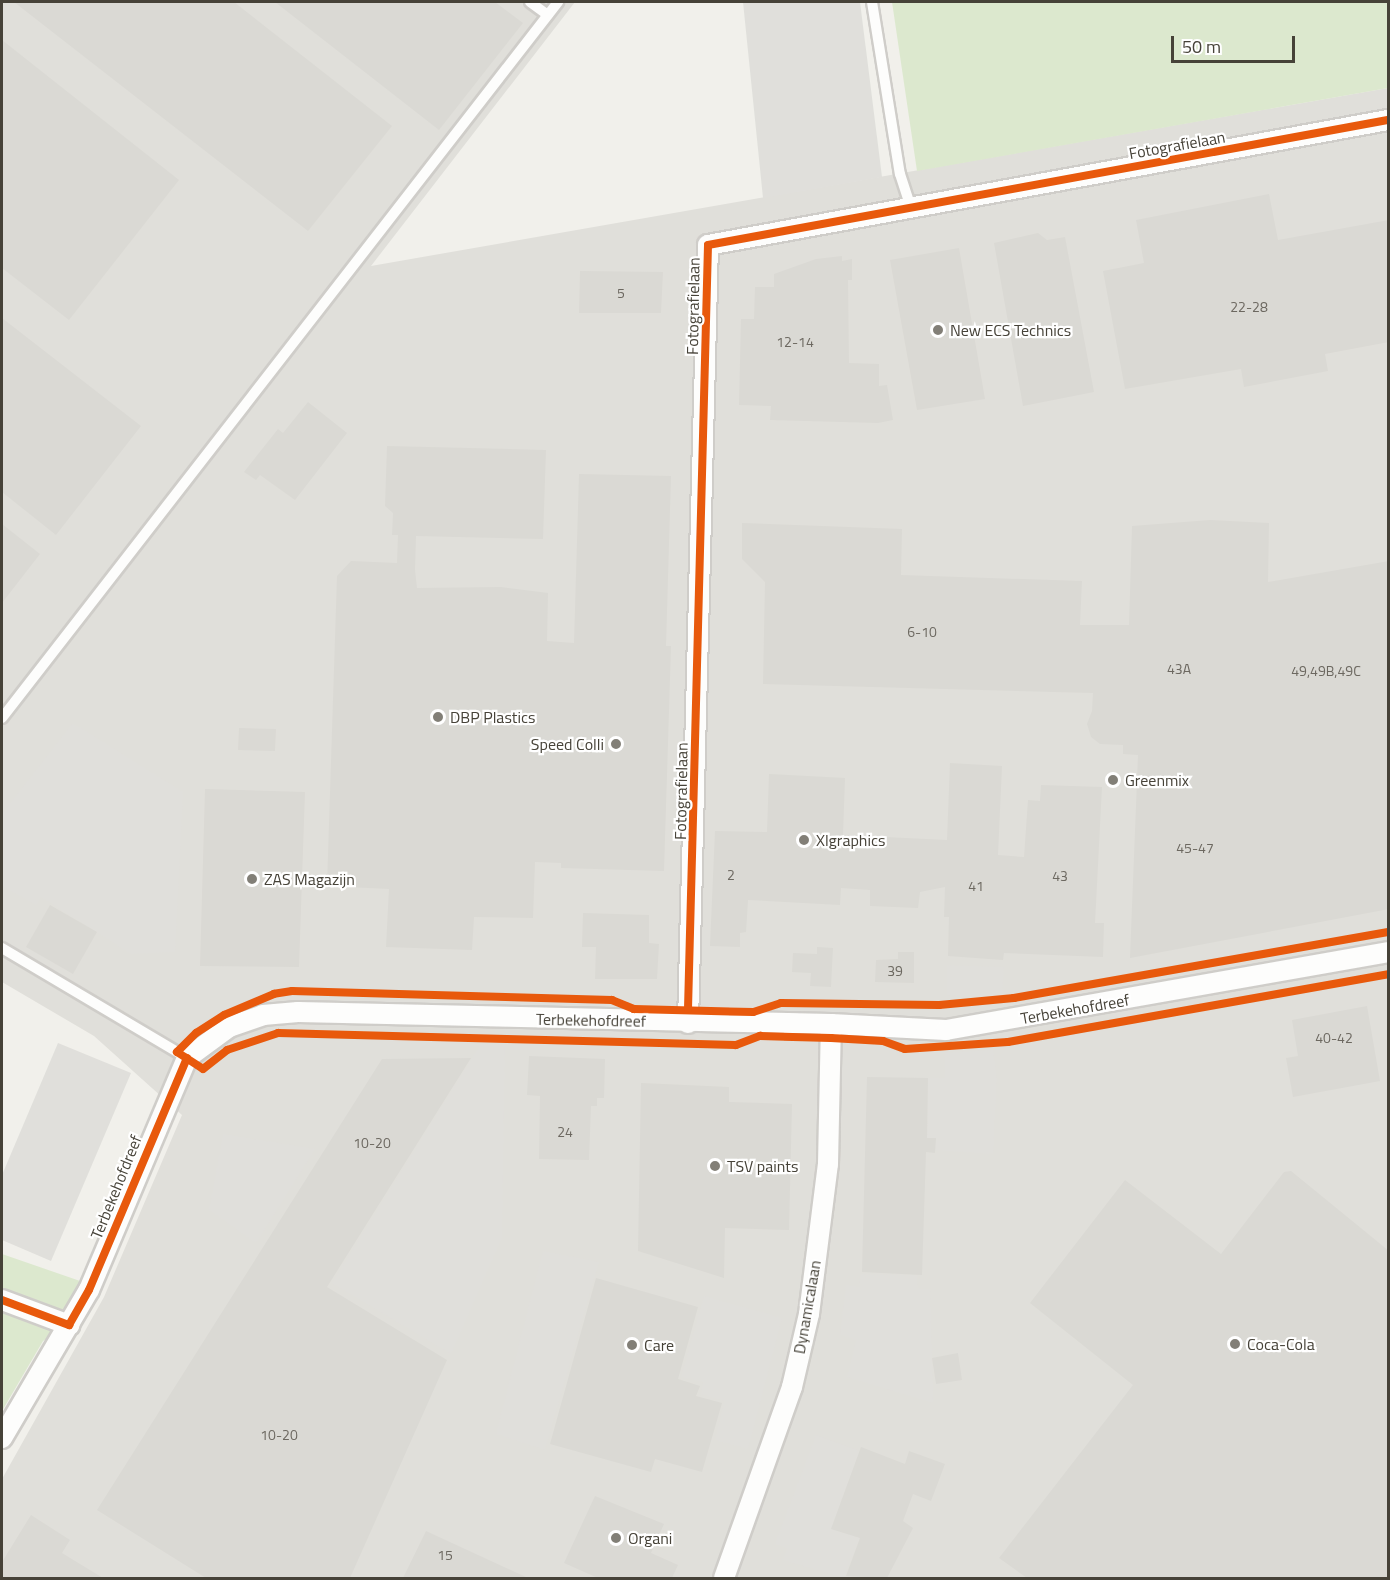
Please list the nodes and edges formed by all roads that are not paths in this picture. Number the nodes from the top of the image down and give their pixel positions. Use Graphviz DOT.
graph roads {
  1 [pos="530,2"];
  2 [pos="558,2"];
  3 [pos="872,2"];
  4 [pos="548,15"];
  5 [pos="1389,120"];
  6 [pos="911,207"];
  7 [pos="2,718"];
  8 [pos="2,948"];
  9 [pos="1389,952"];
  10 [pos="688,1023"];
  11 [pos="831,1024"];
  12 [pos="187,1058"];
  13 [pos="2,1299"];
  14 [pos="69,1325"];
  15 [pos="2,1438"];
  16 [pos="731,1577"];
  1 -- 4 [label="lane"];
  2 -- 4 [label="lane"];
  3 -- 6 [label="lane"];
  4 -- 7 [label="lane"];
  5 -- 6 [label="street, Fotografielaan"];
  6 -- 10 [label="street, Fotografielaan"];
  8 -- 12 [label="lane"];
  9 -- 11 [label="street, Terbekehofdreef"];
  10 -- 11 [label="street, Terbekehofdreef"];
  10 -- 12 [label="street, Terbekehofdreef"];
  11 -- 16 [label="street, Dynamicalaan"];
  12 -- 14 [label="street, Terbekehofdreef"];
  13 -- 14 [label="street"];
  14 -- 15 [label="street, Terbekehofdreef"];
}
